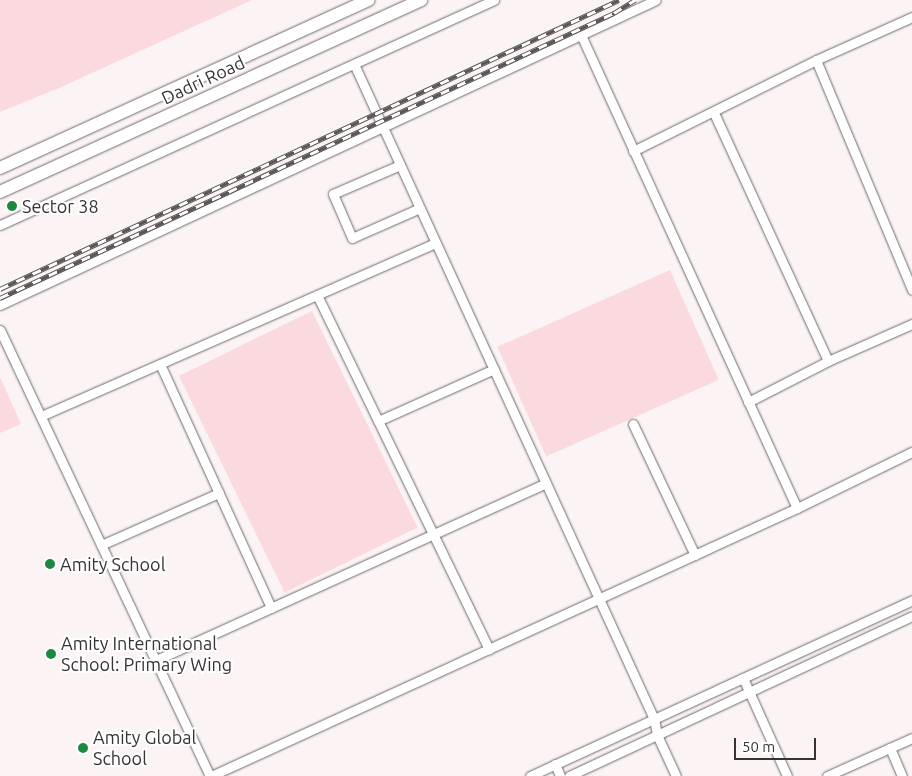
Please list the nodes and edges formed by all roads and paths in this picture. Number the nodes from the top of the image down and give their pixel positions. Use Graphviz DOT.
graph roads {
  1 [pos="368,0"];
  2 [pos="421,0"];
  3 [pos="494,0"];
  4 [pos="656,0"];
  5 [pos="912,17"];
  6 [pos="581,35"];
  7 [pos="816,60"];
  8 [pos="354,64"];
  9 [pos="714,112"];
  10 [pos="383,127"];
  11 [pos="633,151"];
  12 [pos="400,165"];
  13 [pos="0,168"];
  14 [pos="0,192"];
  15 [pos="420,208"];
  16 [pos="0,225"];
  17 [pos="436,243"];
  18 [pos="912,290"];
  19 [pos="318,295"];
  20 [pos="0,305"];
  21 [pos="912,324"];
  22 [pos="0,330"];
  23 [pos="828,361"];
  24 [pos="160,364"];
  25 [pos="494,369"];
  26 [pos="748,402"];
  27 [pos="41,416"];
  28 [pos="378,421"];
  29 [pos="633,424"];
  30 [pos="912,452"];
  31 [pos="546,483"];
  32 [pos="219,492"];
  33 [pos="797,508"];
  34 [pos="433,534"];
  35 [pos="101,545"];
  36 [pos="694,555"];
  37 [pos="599,599"];
  38 [pos="912,600"];
  39 [pos="271,608"];
  40 [pos="912,616"];
  41 [pos="489,649"];
  42 [pos="156,660"];
  43 [pos="743,678"];
  44 [pos="749,691"];
  45 [pos="654,719"];
  46 [pos="657,735"];
  47 [pos="912,738"];
  48 [pos="890,748"];
  49 [pos="555,764"];
  50 [pos="211,776"];
  51 [pos="530,776"];
  52 [pos="560,776"];
  53 [pos="570,776"];
  54 [pos="676,776"];
  55 [pos="787,776"];
  56 [pos="827,776"];
  57 [pos="902,776"];
  1 -- 13 [label="main road, Dadri Road"];
  2 -- 14 [label="main road, Dadri Road"];
  3 -- 8 [label="street"];
  4 -- 6 [label="street"];
  5 -- 7 [label="street"];
  6 -- 10 [label="street"];
  6 -- 11 [label="street"];
  7 -- 9 [label="street"];
  7 -- 18 [label="street"];
  8 -- 10 [label="street"];
  8 -- 16 [label="street"];
  9 -- 11 [label="street"];
  9 -- 23 [label="street"];
  10 -- 12 [label="street"];
  10 -- 20 [label="street"];
  11 -- 26 [label="street"];
  12 -- 15 [label="street"];
  12 -- 15 [label="street"];
  15 -- 17 [label="street"];
  17 -- 19 [label="street"];
  17 -- 25 [label="street"];
  19 -- 24 [label="street"];
  19 -- 28 [label="street"];
  21 -- 23 [label="street"];
  22 -- 27 [label="street"];
  23 -- 26 [label="street"];
  24 -- 27 [label="street"];
  24 -- 32 [label="street"];
  25 -- 28 [label="street"];
  25 -- 31 [label="street"];
  26 -- 33 [label="street"];
  27 -- 35 [label="street"];
  28 -- 34 [label="street"];
  29 -- 36 [label="street"];
  30 -- 33 [label="street"];
  31 -- 34 [label="street"];
  31 -- 37 [label="street"];
  32 -- 35 [label="street"];
  32 -- 39 [label="street"];
  33 -- 36 [label="street"];
  34 -- 39 [label="street"];
  34 -- 41 [label="street"];
  35 -- 42 [label="street"];
  36 -- 37 [label="street"];
  37 -- 41 [label="street"];
  37 -- 45 [label="street"];
  38 -- 43 [label="street"];
  39 -- 42 [label="street"];
  40 -- 44 [label="street"];
  41 -- 50 [label="street"];
  42 -- 50 [label="street"];
  43 -- 44 [label="street"];
  43 -- 45 [label="street"];
  44 -- 46 [label="street"];
  44 -- 55 [label="street"];
  45 -- 46 [label="street"];
  45 -- 49 [label="street"];
  46 -- 53 [label="street"];
  46 -- 54 [label="street"];
  47 -- 48 [label="street"];
  48 -- 56 [label="street"];
  48 -- 57 [label="street"];
  49 -- 51 [label="street"];
  49 -- 52 [label="street"];
}
